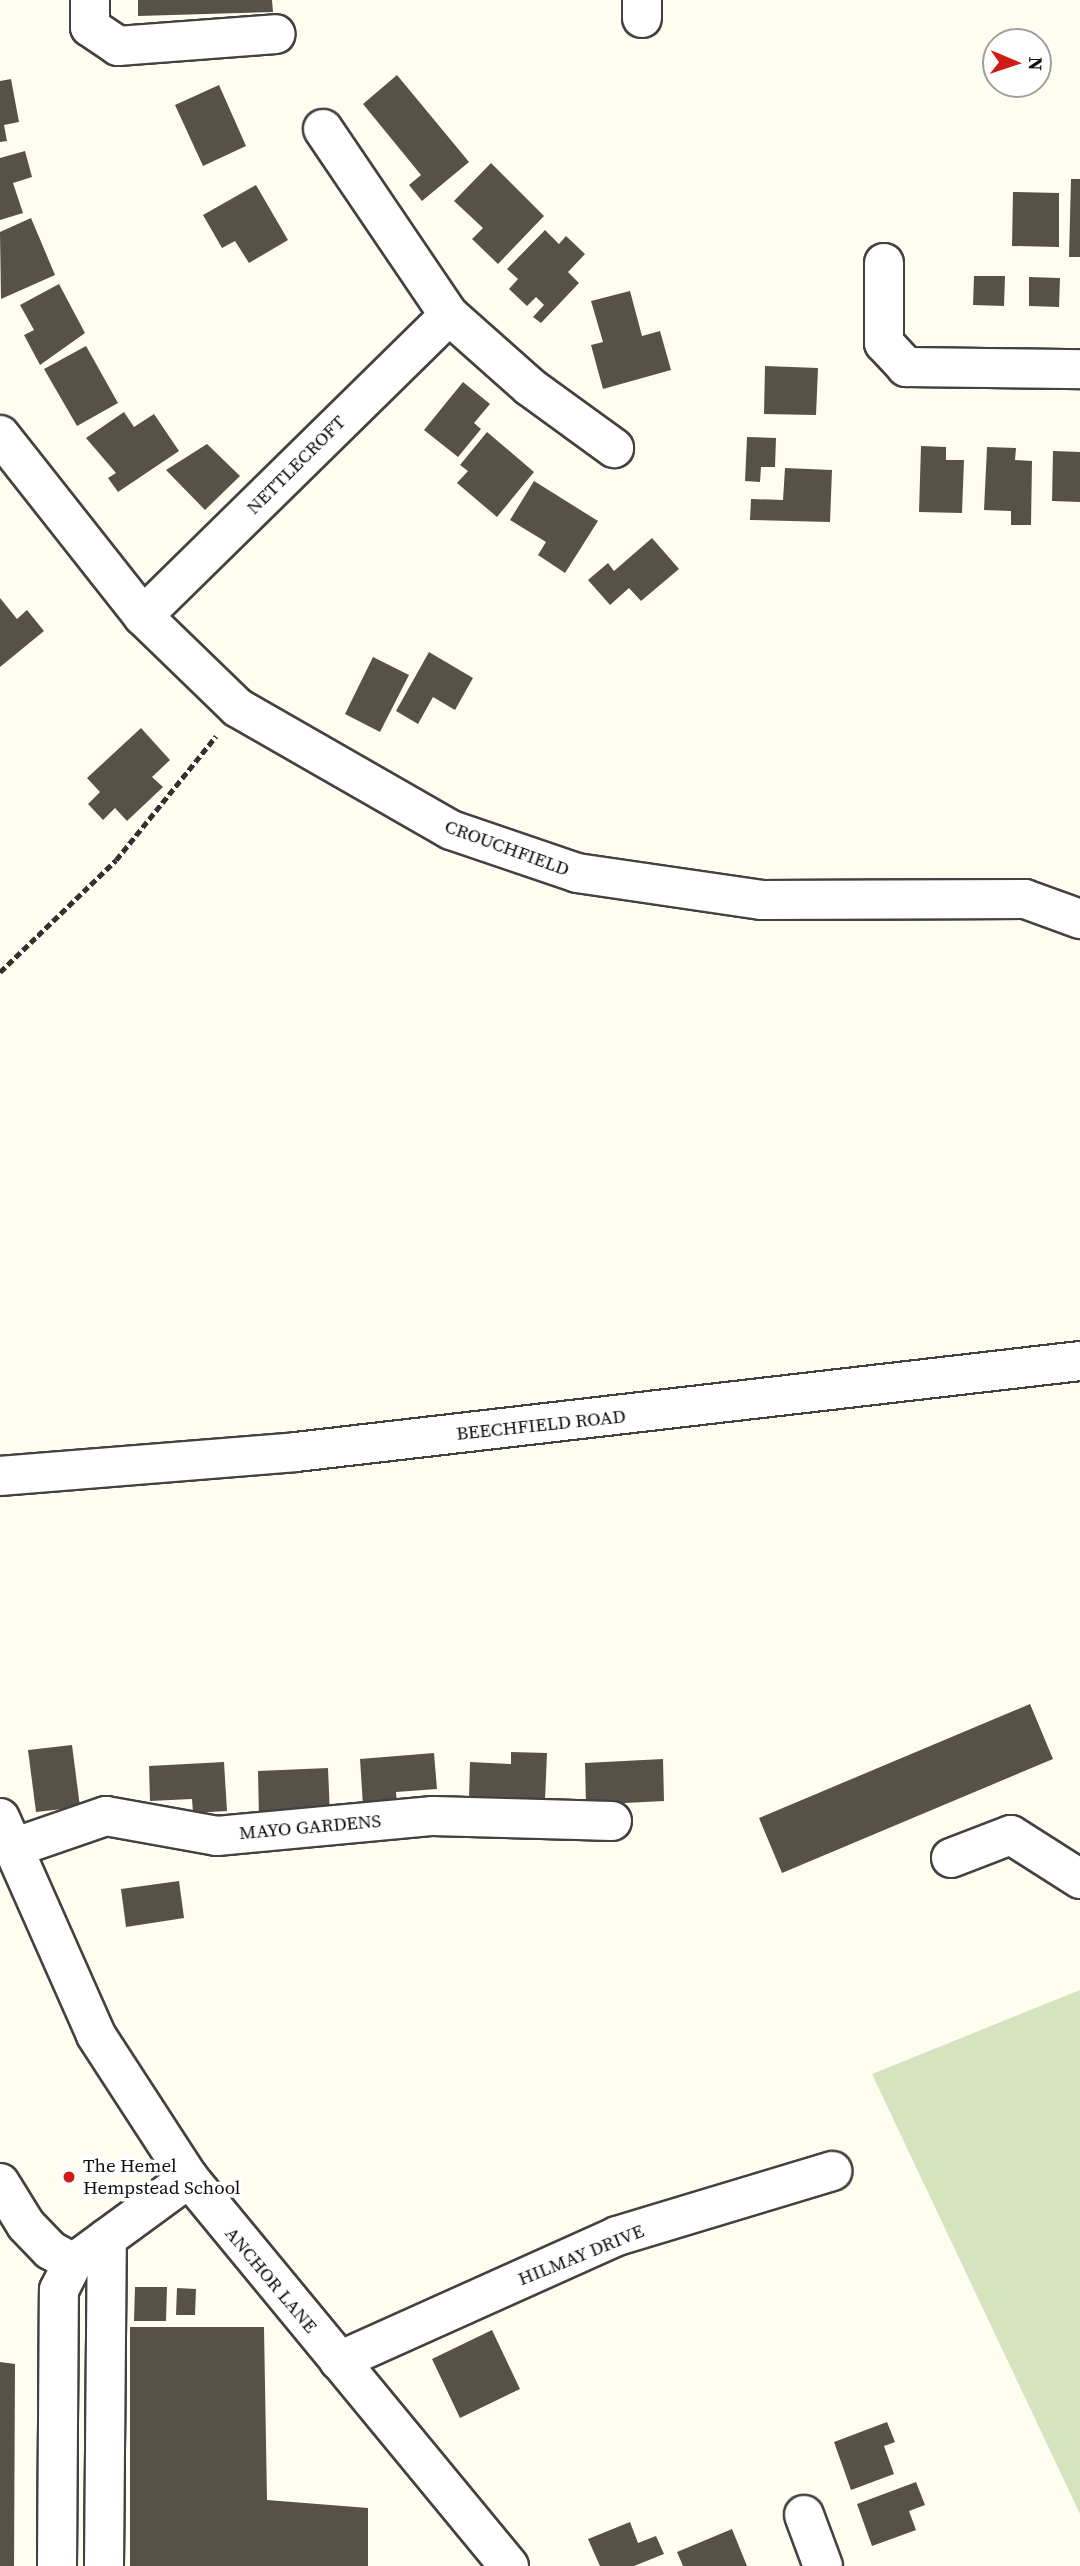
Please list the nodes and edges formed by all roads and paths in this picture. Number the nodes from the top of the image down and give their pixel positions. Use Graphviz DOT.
graph roads {
  1 [pos="90,0"];
  2 [pos="276,34"];
  3 [pos="323,129"];
  4 [pos="884,263"];
  5 [pos="449,315"];
  6 [pos="1080,369"];
  7 [pos="614,448"];
  8 [pos="4,453"];
  9 [pos="143,616"];
  10 [pos="238,708"];
  11 [pos="1080,919"];
  12 [pos="0,972"];
  13 [pos="1080,1361"];
  14 [pos="0,1476"];
  15 [pos="612,1821"];
  16 [pos="8,1832"];
  17 [pos="951,1858"];
  18 [pos="1080,1880"];
  19 [pos="832,2171"];
  20 [pos="189,2178"];
  21 [pos="0,2183"];
  22 [pos="107,2238"];
  23 [pos="73,2263"];
  24 [pos="339,2361"];
  25 [pos="804,2515"];
  26 [pos="58,2566"];
  27 [pos="104,2566"];
  28 [pos="509,2566"];
  29 [pos="823,2566"];
  1 -- 2 [label="street"];
  3 -- 5 [label="street"];
  4 -- 6 [label="street"];
  5 -- 7 [label="street"];
  5 -- 9 [label="street, NETTLECROFT"];
  8 -- 9 [label="street, CROUCHFIELD"];
  9 -- 10 [label="street, CROUCHFIELD"];
  10 -- 11 [label="street, CROUCHFIELD"];
  10 -- 12 [label="path"];
  13 -- 14 [label="street, BEECHFIELD ROAD"];
  15 -- 16 [label="street, MAYO GARDENS"];
  16 -- 20 [label="street, ANCHOR LANE"];
  17 -- 18 [label="street"];
  19 -- 24 [label="street, HILMAY DRIVE"];
  20 -- 22 [label="street"];
  20 -- 24 [label="street, ANCHOR LANE"];
  21 -- 23 [label="street"];
  22 -- 23 [label="street"];
  22 -- 27 [label="street"];
  23 -- 26 [label="street"];
  24 -- 28 [label="street, ANCHOR LANE"];
  25 -- 29 [label="street"];
}
